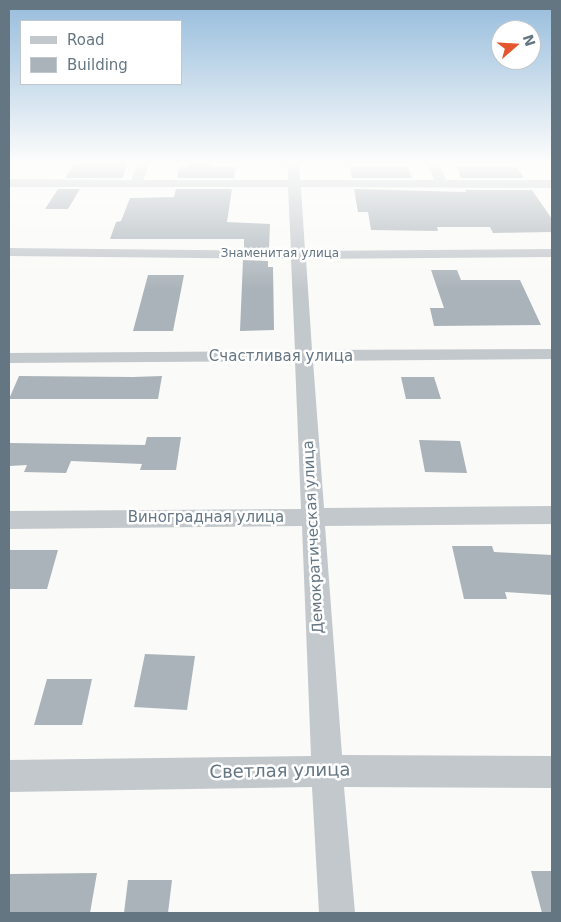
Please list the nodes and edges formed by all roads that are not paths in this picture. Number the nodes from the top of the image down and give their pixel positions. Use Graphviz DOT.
graph roads {
  1 [pos="296,204"];
  2 [pos="9,252"];
  3 [pos="552,253"];
  4 [pos="299,255"];
  5 [pos="552,354"];
  6 [pos="304,357"];
  7 [pos="9,358"];
  8 [pos="552,515"];
  9 [pos="313,518"];
  10 [pos="9,520"];
  11 [pos="327,771"];
  12 [pos="552,772"];
  13 [pos="9,776"];
  14 [pos="337,913"];
  1 -- 4 [label="street, Демократическая улица"];
  2 -- 4 [label="street, Знаменитая улица"];
  3 -- 4 [label="street, Знаменитая улица"];
  4 -- 6 [label="street, Демократическая улица"];
  5 -- 6 [label="street, Счастливая улица"];
  6 -- 7 [label="street, Счастливая улица"];
  6 -- 9 [label="street, Демократическая улица"];
  8 -- 9 [label="street, Виноградная улица"];
  9 -- 10 [label="street, Виноградная улица"];
  9 -- 11 [label="street, Демократическая улица"];
  11 -- 12 [label="street, Светлая улица"];
  11 -- 13 [label="street, Светлая улица"];
  11 -- 14 [label="street, Демократическая улица"];
}
